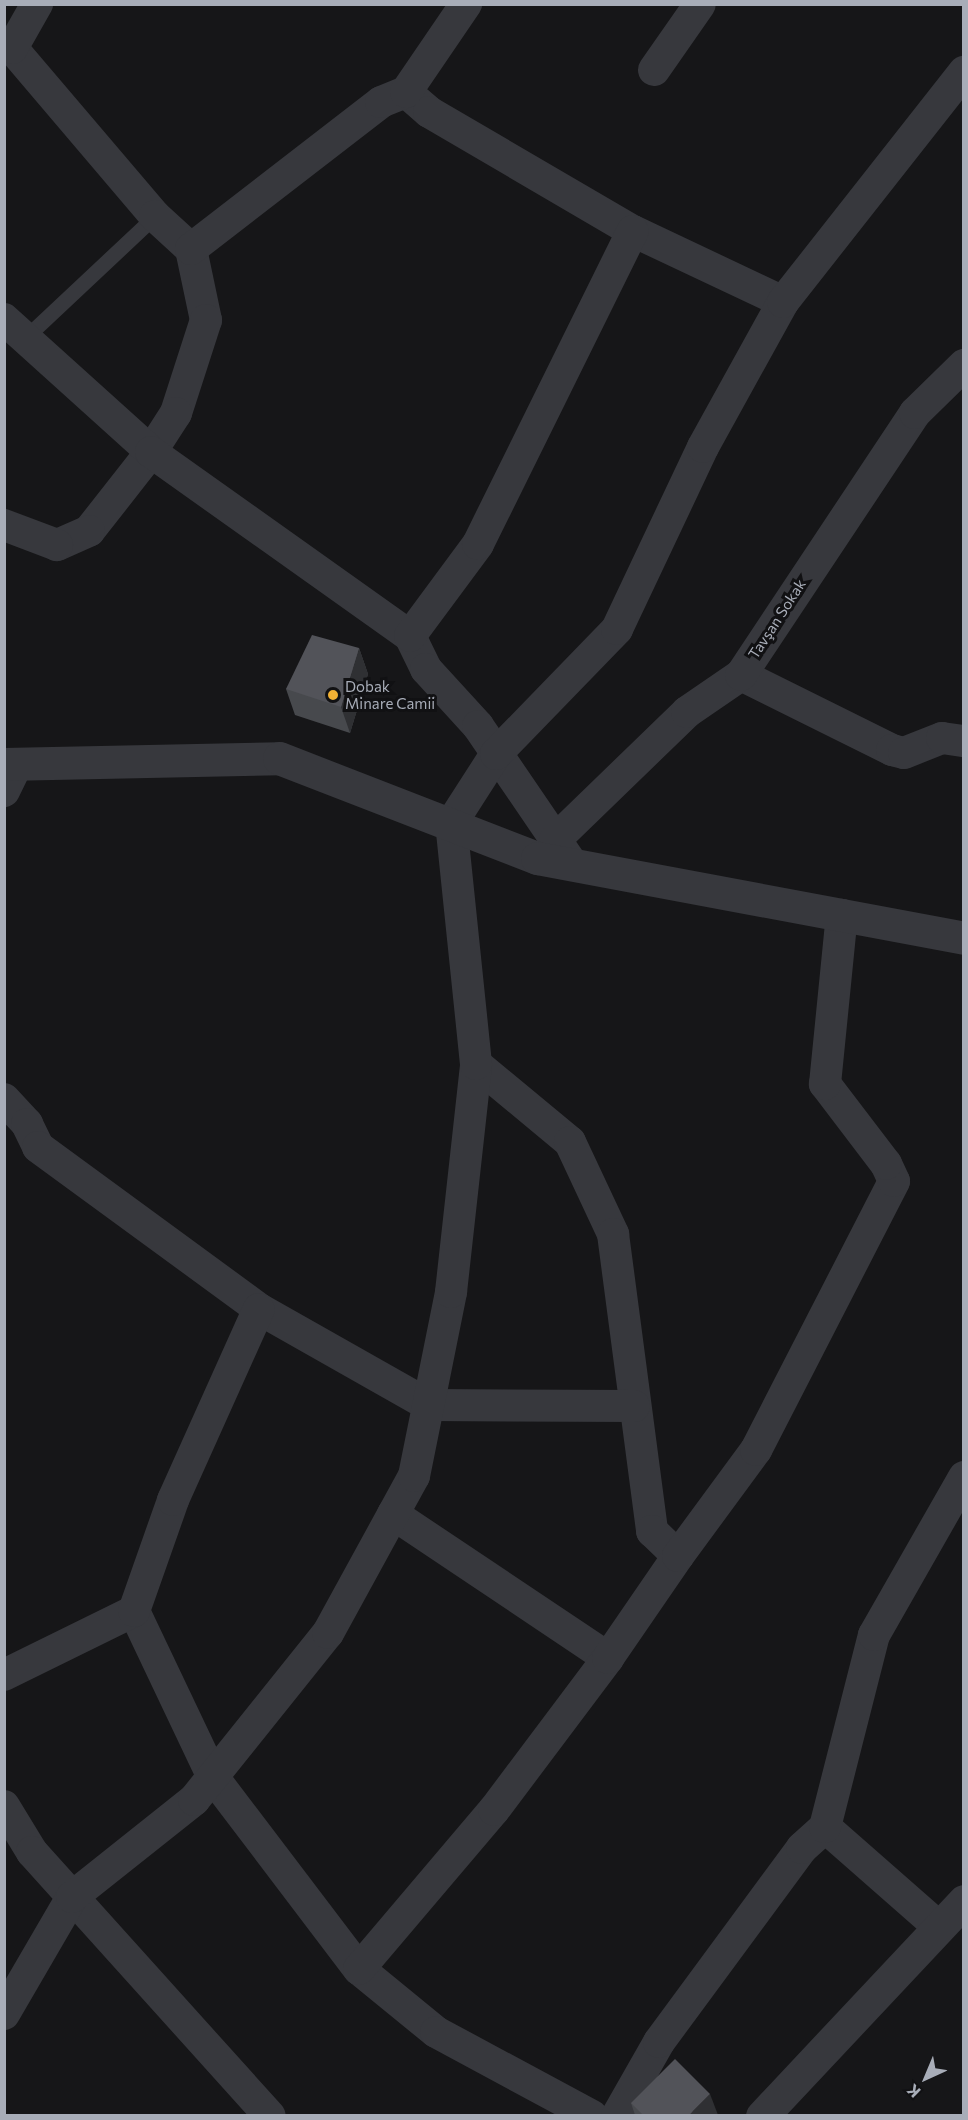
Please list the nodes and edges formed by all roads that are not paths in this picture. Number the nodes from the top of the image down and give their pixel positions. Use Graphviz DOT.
graph roads {
  1 [pos="37,4"];
  2 [pos="466,4"];
  3 [pos="700,4"];
  4 [pos="8,46"];
  5 [pos="654,70"];
  6 [pos="963,72"];
  7 [pos="406,92"];
  8 [pos="155,216"];
  9 [pos="633,231"];
  10 [pos="191,249"];
  11 [pos="783,302"];
  12 [pos="15,328"];
  13 [pos="963,365"];
  14 [pos="151,452"];
  15 [pos="4,525"];
  16 [pos="410,636"];
  17 [pos="741,675"];
  18 [pos="963,741"];
  19 [pos="496,754"];
  20 [pos="9,773"];
  21 [pos="451,824"];
  22 [pos="564,852"];
  23 [pos="842,915"];
  24 [pos="963,938"];
  25 [pos="476,1064"];
  26 [pos="4,1099"];
  27 [pos="259,1309"];
  28 [pos="429,1405"];
  29 [pos="634,1406"];
  30 [pos="963,1477"];
  31 [pos="393,1514"];
  32 [pos="678,1556"];
  33 [pos="134,1611"];
  34 [pos="608,1658"];
  35 [pos="4,1675"];
  36 [pos="213,1777"];
  37 [pos="4,1806"];
  38 [pos="825,1827"];
  39 [pos="72,1897"];
  40 [pos="963,1901"];
  41 [pos="939,1927"];
  42 [pos="359,1969"];
  43 [pos="4,2014"];
  44 [pos="270,2115"];
  45 [pos="592,2115"];
  46 [pos="617,2115"];
  47 [pos="762,2115"];
  1 -- 4 [label="street"];
  2 -- 7 [label="street"];
  3 -- 5 [label="street"];
  4 -- 8 [label="street"];
  6 -- 11 [label="street"];
  7 -- 9 [label="street"];
  7 -- 10 [label="street"];
  8 -- 10 [label="street"];
  8 -- 12 [label="lane"];
  9 -- 11 [label="street"];
  9 -- 16 [label="street"];
  10 -- 14 [label="street"];
  11 -- 19 [label="street"];
  12 -- 14 [label="street"];
  13 -- 17 [label="street, Tavşan Sokak"];
  14 -- 15 [label="street"];
  14 -- 16 [label="street"];
  16 -- 19 [label="street"];
  17 -- 18 [label="street"];
  17 -- 22 [label="street, Tavşan Sokak"];
  19 -- 21 [label="street"];
  19 -- 22 [label="street"];
  20 -- 21 [label="street"];
  21 -- 22 [label="street"];
  21 -- 25 [label="street"];
  22 -- 23 [label="street"];
  23 -- 24 [label="street"];
  23 -- 32 [label="street"];
  25 -- 28 [label="street"];
  25 -- 29 [label="street"];
  26 -- 27 [label="street"];
  27 -- 28 [label="street"];
  27 -- 33 [label="street"];
  28 -- 29 [label="street"];
  28 -- 31 [label="street"];
  29 -- 32 [label="street"];
  30 -- 38 [label="street"];
  31 -- 34 [label="street"];
  31 -- 36 [label="street"];
  32 -- 34 [label="street"];
  33 -- 35 [label="street"];
  33 -- 36 [label="street"];
  34 -- 42 [label="street"];
  36 -- 39 [label="street"];
  36 -- 42 [label="street"];
  37 -- 39 [label="street"];
  38 -- 41 [label="street"];
  38 -- 46 [label="street"];
  39 -- 43 [label="street"];
  39 -- 44 [label="street"];
  40 -- 41 [label="street"];
  41 -- 47 [label="street"];
  42 -- 45 [label="street"];
}
